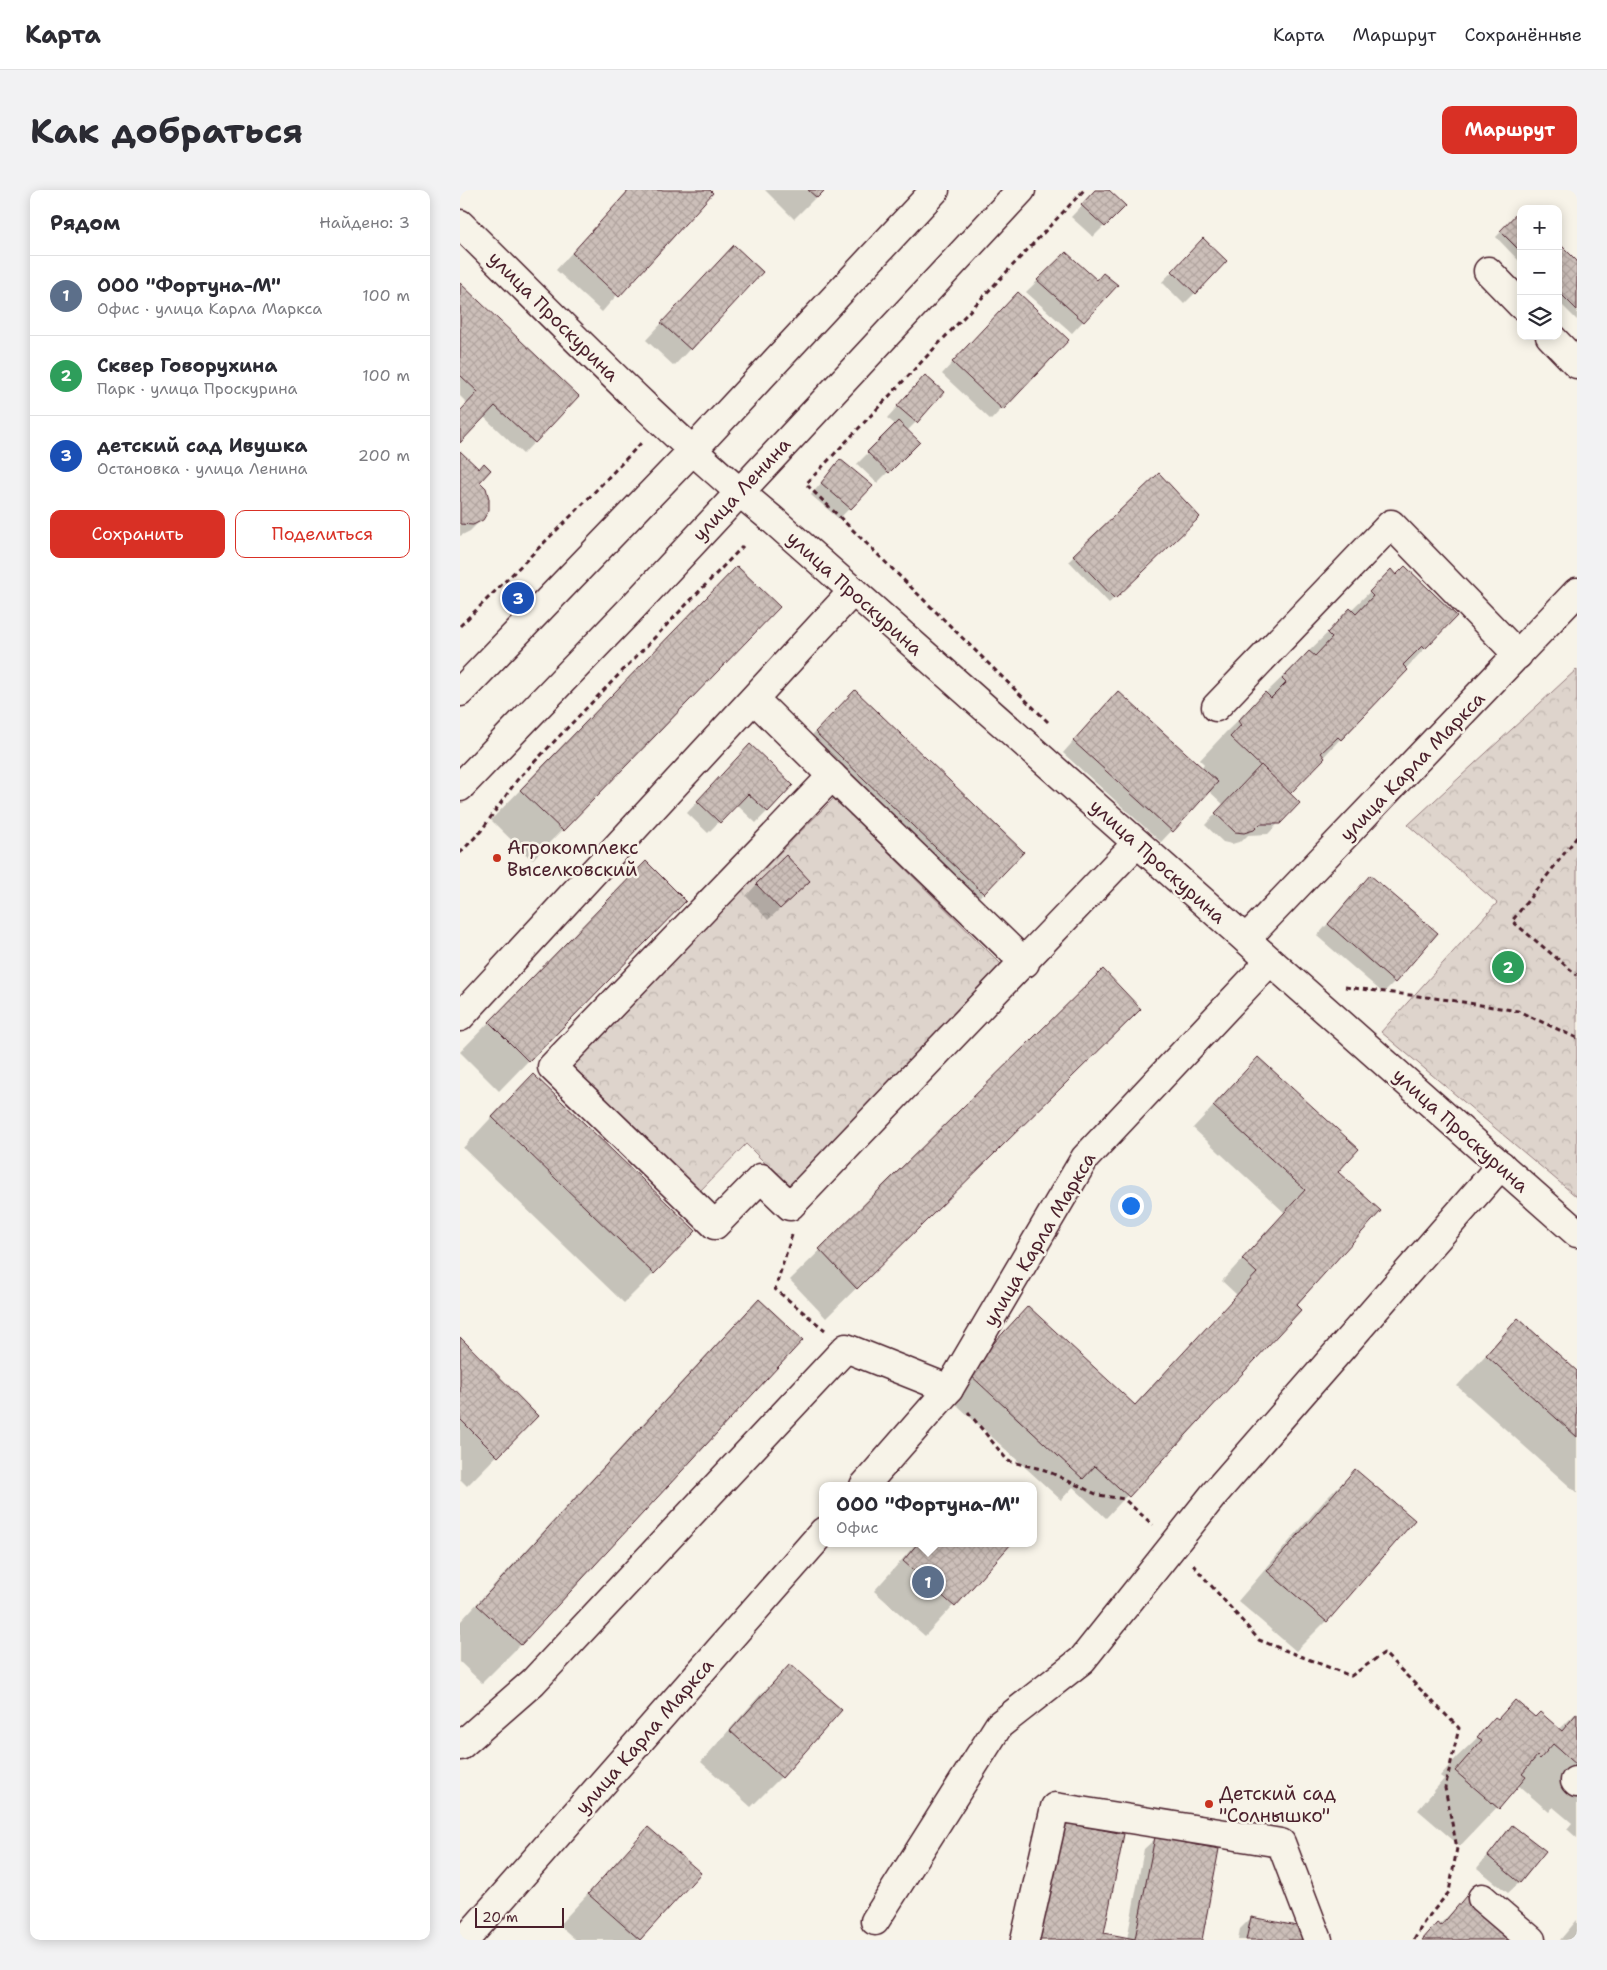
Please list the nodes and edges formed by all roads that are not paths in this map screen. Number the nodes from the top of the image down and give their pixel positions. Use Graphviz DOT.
graph roads {
  1 [pos="935,190"];
  2 [pos="1021,190"];
  3 [pos="460,224"];
  4 [pos="1488,271"];
  5 [pos="1517,301"];
  6 [pos="1554,340"];
  7 [pos="1577,364"];
  8 [pos="693,450"];
  9 [pos="738,491"];
  10 [pos="853,591"];
  11 [pos="1577,592"];
  12 [pos="1518,655"];
  13 [pos="460,692"];
  14 [pos="754,699"];
  15 [pos="1216,708"];
  16 [pos="832,776"];
  17 [pos="460,787"];
  18 [pos="1138,843"];
  19 [pos="1246,939"];
  20 [pos="1270,961"];
  21 [pos="1025,962"];
  22 [pos="460,1017"];
  23 [pos="1501,1165"];
  24 [pos="1577,1232"];
  25 [pos="949,1388"];
  26 [pos="867,1482"];
  27 [pos="819,1537"];
  28 [pos="460,1746"];
  29 [pos="1482,1898"];
  30 [pos="495,1906"];
  31 [pos="460,1920"];
  32 [pos="875,1921"];
  33 [pos="465,1940"];
  34 [pos="1025,1940"];
  35 [pos="1318,1940"];
  36 [pos="1531,1940"];
  1 -- 8 [label="street"];
  2 -- 9 [label="street, улица Ленина"];
  3 -- 8 [label="street, улица Проскурина"];
  4 -- 5 [label="street"];
  6 -- 7 [label="street"];
  8 -- 9 [label="street, улица Проскурина"];
  8 -- 13 [label="street"];
  9 -- 10 [label="street, улица Проскурина"];
  9 -- 17 [label="street, улица Ленина"];
  10 -- 14 [label="street"];
  10 -- 18 [label="street, улица Проскурина"];
  11 -- 12 [label="street, улица Карла Маркса"];
  12 -- 15 [label="street"];
  12 -- 19 [label="street, улица Карла Маркса"];
  14 -- 16 [label="street"];
  14 -- 22 [label="street"];
  16 -- 21 [label="street"];
  16 -- 21 [label="street"];
  18 -- 19 [label="street, улица Проскурина"];
  18 -- 21 [label="street"];
  19 -- 20 [label="street, улица Проскурина"];
  20 -- 23 [label="street, улица Проскурина"];
  20 -- 25 [label="street, улица Карла Маркса"];
  23 -- 24 [label="street, улица Проскурина"];
  23 -- 32 [label="street"];
  25 -- 26 [label="street, улица Карла Маркса"];
  25 -- 28 [label="street"];
  27 -- 30 [label="street, улица Карла Маркса"];
  29 -- 36 [label="street"];
  30 -- 31 [label="street"];
  30 -- 33 [label="street, улица Карла Маркса"];
  34 -- 35 [label="street"];
}
